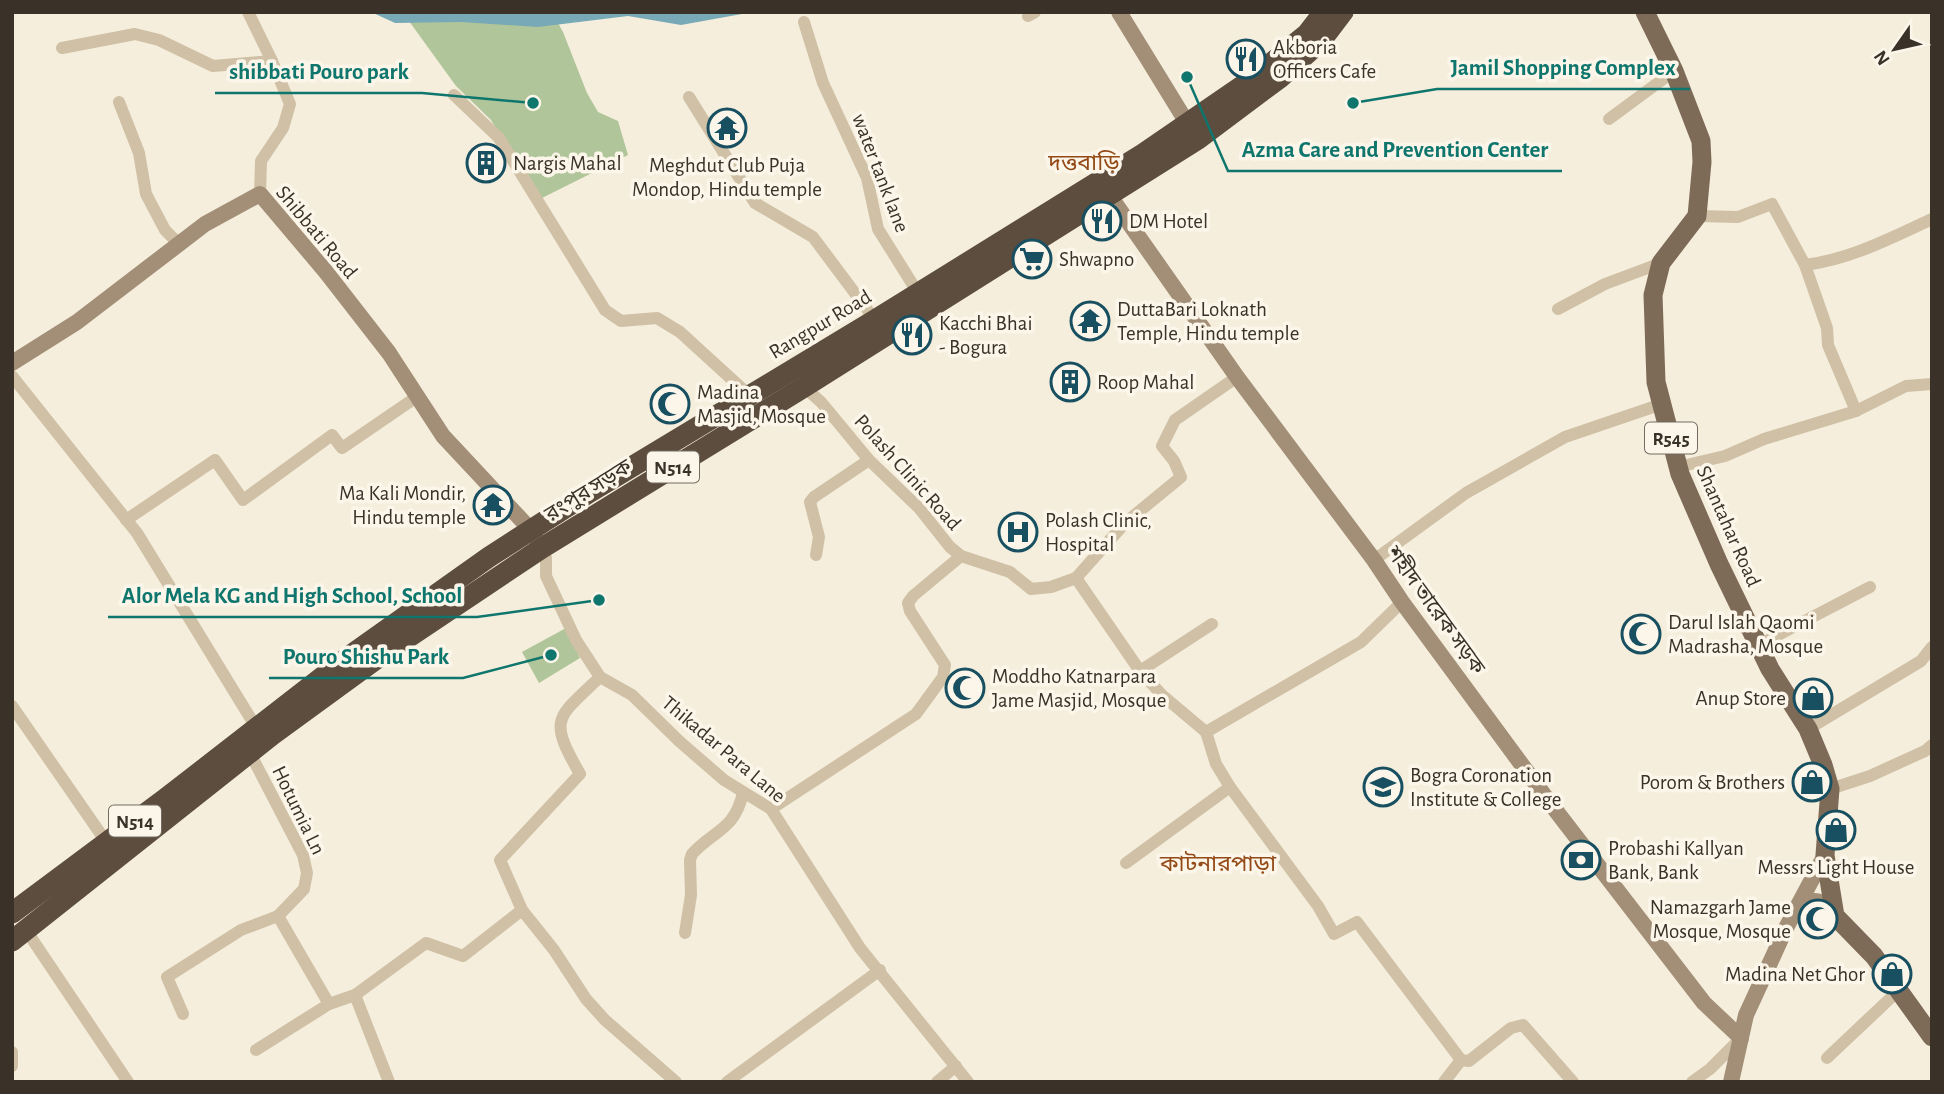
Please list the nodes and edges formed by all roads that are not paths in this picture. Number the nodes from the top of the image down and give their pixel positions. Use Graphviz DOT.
graph roads {
  1 [pos="248,12"];
  2 [pos="1119,12"];
  3 [pos="1324,12"];
  4 [pos="1343,12"];
  5 [pos="1652,15"];
  6 [pos="804,22"];
  7 [pos="62,48"];
  8 [pos="272,61"];
  9 [pos="1674,71"];
  10 [pos="454,95"];
  11 [pos="689,97"];
  12 [pos="119,102"];
  13 [pos="1609,120"];
  14 [pos="1192,132"];
  15 [pos="1105,188"];
  16 [pos="260,194"];
  17 [pos="1698,216"];
  18 [pos="1932,219"];
  19 [pos="180,245"];
  20 [pos="1661,263"];
  21 [pos="1805,265"];
  22 [pos="918,293"];
  23 [pos="1558,309"];
  24 [pos="875,320"];
  25 [pos="12,363"];
  26 [pos="12,376"];
  27 [pos="1237,377"];
  28 [pos="1932,384"];
  29 [pos="804,387"];
  30 [pos="749,394"];
  31 [pos="418,396"];
  32 [pos="1662,404"];
  33 [pos="1856,411"];
  34 [pos="869,460"];
  35 [pos="1678,467"];
  36 [pos="126,520"];
  37 [pos="530,529"];
  38 [pos="542,548"];
  39 [pos="816,555"];
  40 [pos="961,556"];
  41 [pos="1374,560"];
  42 [pos="1076,578"];
  43 [pos="1870,587"];
  44 [pos="1402,602"];
  45 [pos="1212,624"];
  46 [pos="1759,645"];
  47 [pos="1932,647"];
  48 [pos="1140,671"];
  49 [pos="600,677"];
  50 [pos="12,706"];
  51 [pos="1808,729"];
  52 [pos="1206,732"];
  53 [pos="257,741"];
  54 [pos="1932,745"];
  55 [pos="1230,787"];
  56 [pos="1830,789"];
  57 [pos="743,793"];
  58 [pos="771,809"];
  59 [pos="107,843"];
  60 [pos="1825,855"];
  61 [pos="1126,863"];
  62 [pos="1798,907"];
  63 [pos="522,910"];
  64 [pos="12,913"];
  65 [pos="278,916"];
  66 [pos="1835,916"];
  67 [pos="685,933"];
  68 [pos="19,936"];
  69 [pos="880,970"];
  70 [pos="1898,991"];
  71 [pos="355,995"];
  72 [pos="329,1004"];
  73 [pos="183,1014"];
  74 [pos="1932,1037"];
  75 [pos="1741,1038"];
  76 [pos="256,1050"];
  77 [pos="12,1052"];
  78 [pos="1828,1058"];
  79 [pos="1461,1060"];
  80 [pos="12,1066"];
  81 [pos="956,1066"];
  82 [pos="128,1082"];
  83 [pos="389,1082"];
  84 [pos="676,1082"];
  85 [pos="727,1082"];
  86 [pos="937,1082"];
  87 [pos="968,1082"];
  88 [pos="1444,1082"];
  89 [pos="1573,1082"];
  90 [pos="1692,1082"];
  91 [pos="1731,1082"];
  1 -- 8 [label="street"];
  2 -- 14 [label="street"];
  3 -- 14 [label="highway, রংপুর সড়ক / N514"];
  4 -- 14 [label="highway, রংপুর সড়ক / N514"];
  5 -- 9 [label="main road"];
  6 -- 22 [label="street, water tank lane"];
  7 -- 8 [label="street"];
  8 -- 16 [label="street"];
  9 -- 13 [label="street"];
  9 -- 17 [label="main road"];
  10 -- 30 [label="street"];
  11 -- 24 [label="street"];
  12 -- 19 [label="street"];
  14 -- 15 [label="highway, রংপুর সড়ক / N514"];
  15 -- 22 [label="highway, Rangpur Road / N514"];
  15 -- 27 [label="street, শহীদ তারেক সড়ক"];
  15 -- 29 [label="highway, রংপুর সড়ক / N514"];
  16 -- 19 [label="street, Shibbati Road"];
  16 -- 31 [label="street, Shibbati Road"];
  17 -- 20 [label="main road, Shantahar Road / R545"];
  17 -- 21 [label="street"];
  18 -- 21 [label="street"];
  19 -- 25 [label="street, Shibbati Road"];
  20 -- 23 [label="street"];
  20 -- 32 [label="main road, Shantahar Road / R545"];
  21 -- 33 [label="street"];
  22 -- 24 [label="highway, Rangpur Road / N514"];
  24 -- 30 [label="highway, Rangpur Road / N514"];
  26 -- 36 [label="street, Hotumia Ln"];
  27 -- 41 [label="street, শহীদ তারেক সড়ক"];
  27 -- 42 [label="street"];
  28 -- 33 [label="street"];
  29 -- 34 [label="street, Polash Clinic Road"];
  29 -- 38 [label="highway, রংপুর সড়ক / N514"];
  30 -- 37 [label="highway, Rangpur Road / N514"];
  31 -- 36 [label="street"];
  31 -- 37 [label="street, Shibbati Road"];
  32 -- 35 [label="main road, Shantahar Road / R545"];
  32 -- 41 [label="street"];
  33 -- 35 [label="street"];
  34 -- 39 [label="street"];
  34 -- 40 [label="street, Polash Clinic Road"];
  35 -- 46 [label="main road, Shantahar Road / R545"];
  36 -- 53 [label="street, Hotumia Ln"];
  37 -- 38 [label="street, Shibbati Road"];
  37 -- 53 [label="highway, Rangpur Road / N514"];
  38 -- 49 [label="street, Thikadar Para Lane"];
  38 -- 53 [label="highway, রংপুর সড়ক / N514"];
  40 -- 42 [label="street, Polash Clinic Road"];
  40 -- 58 [label="street"];
  41 -- 44 [label="street, শহীদ তারেক সড়ক"];
  42 -- 48 [label="street"];
  43 -- 46 [label="street"];
  44 -- 52 [label="street"];
  44 -- 75 [label="street, শহীদ তারেক সড়ক"];
  45 -- 48 [label="street"];
  46 -- 51 [label="main road, Shantahar Road / R545"];
  47 -- 51 [label="street"];
  48 -- 52 [label="street"];
  49 -- 57 [label="street, Thikadar Para Lane"];
  49 -- 63 [label="street"];
  50 -- 59 [label="street"];
  51 -- 56 [label="main road, Shantahar Road / R545"];
  52 -- 55 [label="street"];
  53 -- 59 [label="highway, রংপুর সড়ক / N514"];
  53 -- 65 [label="street, Hotumia Ln"];
  53 -- 68 [label="highway, রংপুর সড়ক / N514"];
  54 -- 56 [label="street"];
  55 -- 61 [label="street"];
  55 -- 79 [label="street"];
  56 -- 60 [label="main road, Shantahar Road / R545"];
  57 -- 58 [label="street, Thikadar Para Lane"];
  57 -- 67 [label="street"];
  58 -- 69 [label="street, Thikadar Para Lane"];
  59 -- 64 [label="highway, রংপুর সড়ক / N514"];
  60 -- 62 [label="street"];
  60 -- 66 [label="main road, R545"];
  62 -- 66 [label="street"];
  62 -- 75 [label="street"];
  63 -- 71 [label="street"];
  63 -- 84 [label="street"];
  65 -- 72 [label="street"];
  65 -- 73 [label="street"];
  66 -- 70 [label="main road"];
  68 -- 82 [label="street"];
  69 -- 81 [label="street, Thikadar Para Lane"];
  69 -- 85 [label="street"];
  70 -- 74 [label="main road"];
  70 -- 78 [label="street"];
  71 -- 72 [label="street"];
  71 -- 83 [label="street"];
  72 -- 76 [label="street"];
  75 -- 90 [label="street"];
  75 -- 91 [label="street"];
  77 -- 80 [label="street"];
  79 -- 88 [label="street"];
  79 -- 89 [label="street"];
  81 -- 86 [label="street"];
  81 -- 87 [label="street, Thikadar Para Lane"];
}
